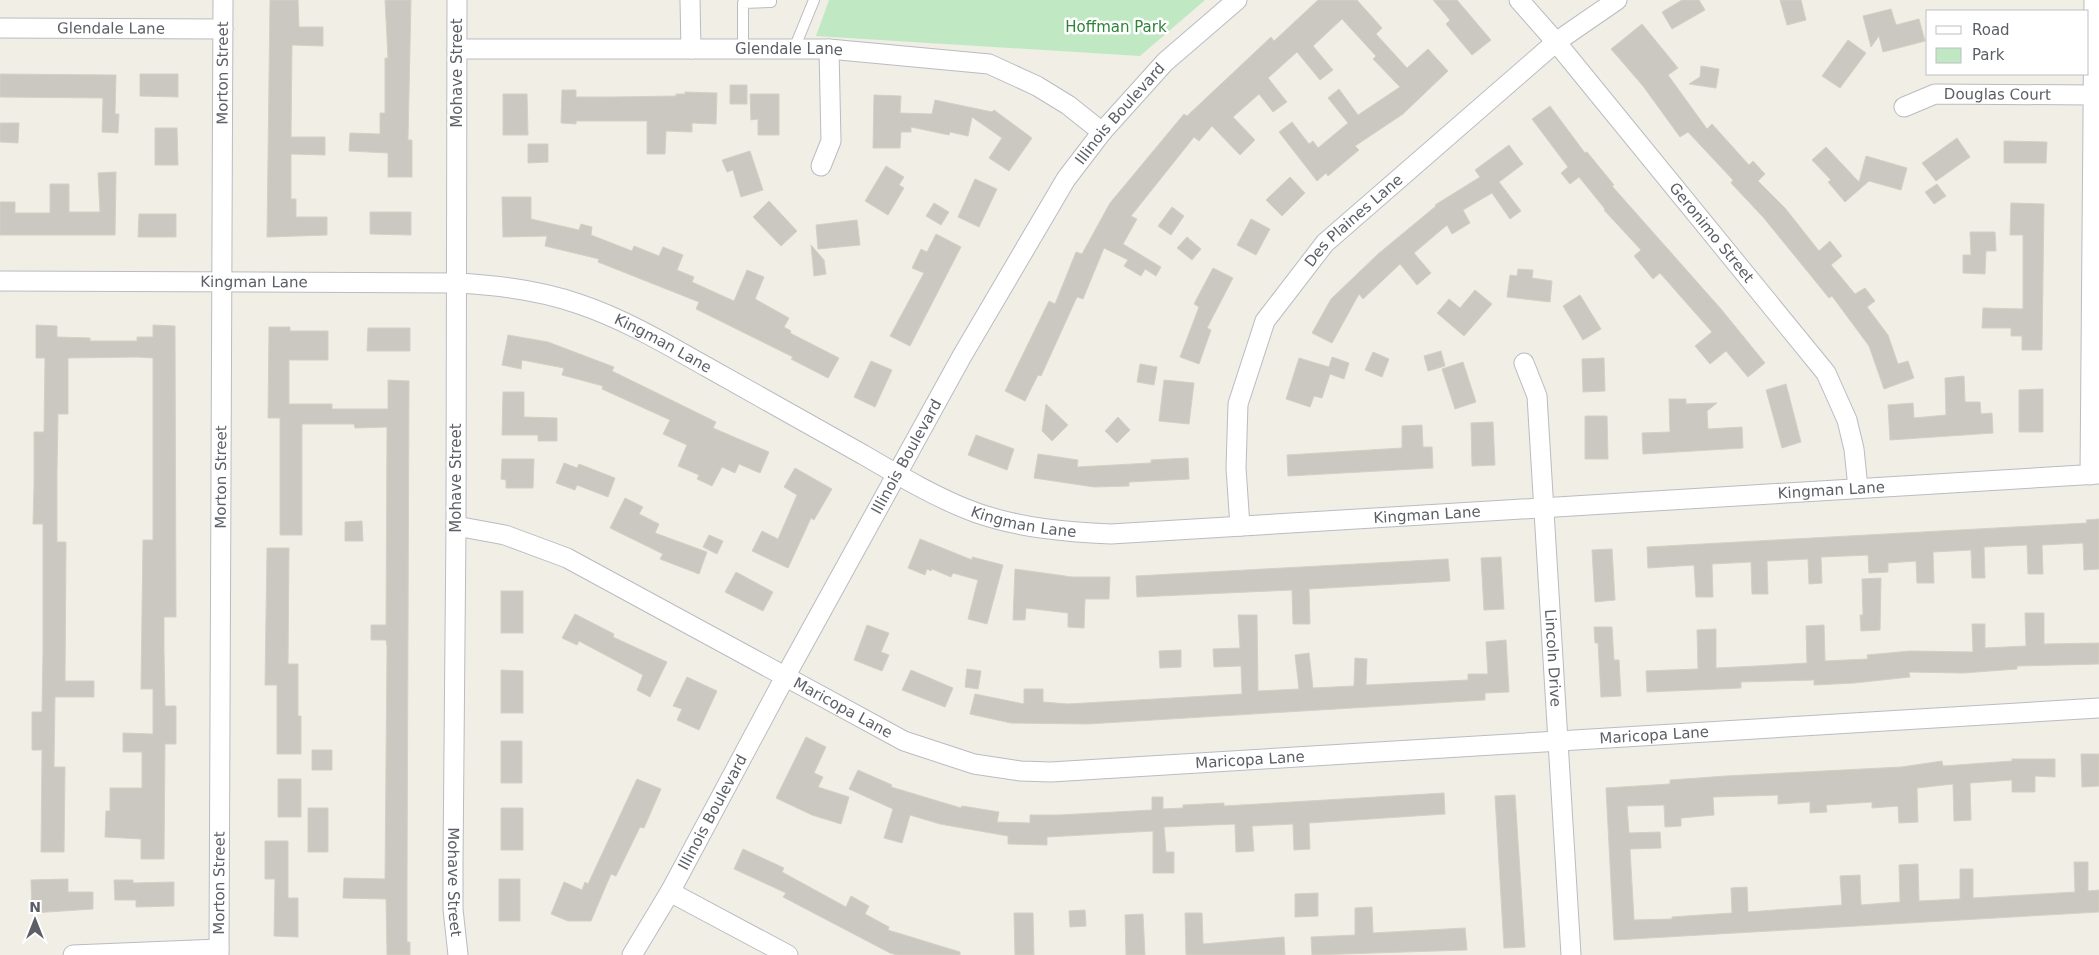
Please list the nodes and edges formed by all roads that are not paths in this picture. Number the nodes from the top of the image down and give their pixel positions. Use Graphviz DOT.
graph roads {
  1 [pos="223,0"];
  2 [pos="457,0"];
  3 [pos="690,0"];
  4 [pos="771,0"];
  5 [pos="814,0"];
  6 [pos="1237,0"];
  7 [pos="1519,0"];
  8 [pos="1617,0"];
  9 [pos="2094,0"];
  10 [pos="0,28"];
  11 [pos="223,29"];
  12 [pos="1556,42"];
  13 [pos="457,49"];
  14 [pos="794,49"];
  15 [pos="829,49"];
  16 [pos="692,50"];
  17 [pos="743,50"];
  18 [pos="2093,95"];
  19 [pos="1904,107"];
  20 [pos="1102,132"];
  21 [pos="821,166"];
  22 [pos="0,281"];
  23 [pos="222,281"];
  24 [pos="456,283"];
  25 [pos="1524,363"];
  26 [pos="897,474"];
  27 [pos="2094,475"];
  28 [pos="1858,488"];
  29 [pos="1545,507"];
  30 [pos="456,526"];
  31 [pos="1240,526"];
  32 [pos="785,677"];
  33 [pos="2099,708"];
  34 [pos="1559,741"];
  35 [pos="670,892"];
  36 [pos="219,952"];
  37 [pos="74,955"];
  38 [pos="458,955"];
  39 [pos="632,955"];
  40 [pos="788,955"];
  41 [pos="1571,955"];
  1 -- 11 [label="street, Morton Street"];
  2 -- 13 [label="street, Mohave Street"];
  3 -- 16 [label="street"];
  4 -- 17 [label="lane"];
  5 -- 14 [label="lane"];
  6 -- 20 [label="street, Illinois Boulevard"];
  7 -- 12 [label="street, Geronimo Street"];
  8 -- 12 [label="street, Des Plaines Lane"];
  9 -- 18 [label="street"];
  10 -- 11 [label="street, Glendale Lane"];
  11 -- 23 [label="street, Morton Street"];
  12 -- 28 [label="street, Geronimo Street"];
  12 -- 31 [label="street, Des Plaines Lane"];
  13 -- 16 [label="street, Glendale Lane"];
  13 -- 24 [label="street, Mohave Street"];
  14 -- 15 [label="street, Glendale Lane"];
  14 -- 17 [label="street, Glendale Lane"];
  15 -- 20 [label="street, Glendale Lane"];
  15 -- 21 [label="street"];
  16 -- 17 [label="street, Glendale Lane"];
  18 -- 19 [label="street, Douglas Court"];
  18 -- 27 [label="street"];
  20 -- 26 [label="street, Illinois Boulevard"];
  22 -- 23 [label="street, Kingman Lane"];
  23 -- 24 [label="street, Kingman Lane"];
  23 -- 36 [label="street, Morton Street"];
  24 -- 26 [label="street, Kingman Lane"];
  24 -- 30 [label="street, Mohave Street"];
  25 -- 29 [label="street, Lincoln Drive"];
  26 -- 31 [label="street, Kingman Lane"];
  26 -- 32 [label="street, Illinois Boulevard"];
  27 -- 28 [label="street, Kingman Lane"];
  28 -- 29 [label="street, Kingman Lane"];
  29 -- 31 [label="street, Kingman Lane"];
  29 -- 34 [label="street, Lincoln Drive"];
  30 -- 32 [label="street, Maricopa Lane"];
  30 -- 38 [label="street, Mohave Street"];
  32 -- 34 [label="street, Maricopa Lane"];
  32 -- 35 [label="street, Illinois Boulevard"];
  33 -- 34 [label="street, Maricopa Lane"];
  34 -- 41 [label="street, Lincoln Drive"];
  35 -- 39 [label="street, Illinois Boulevard"];
  35 -- 40 [label="street"];
  36 -- 37 [label="street"];
}
